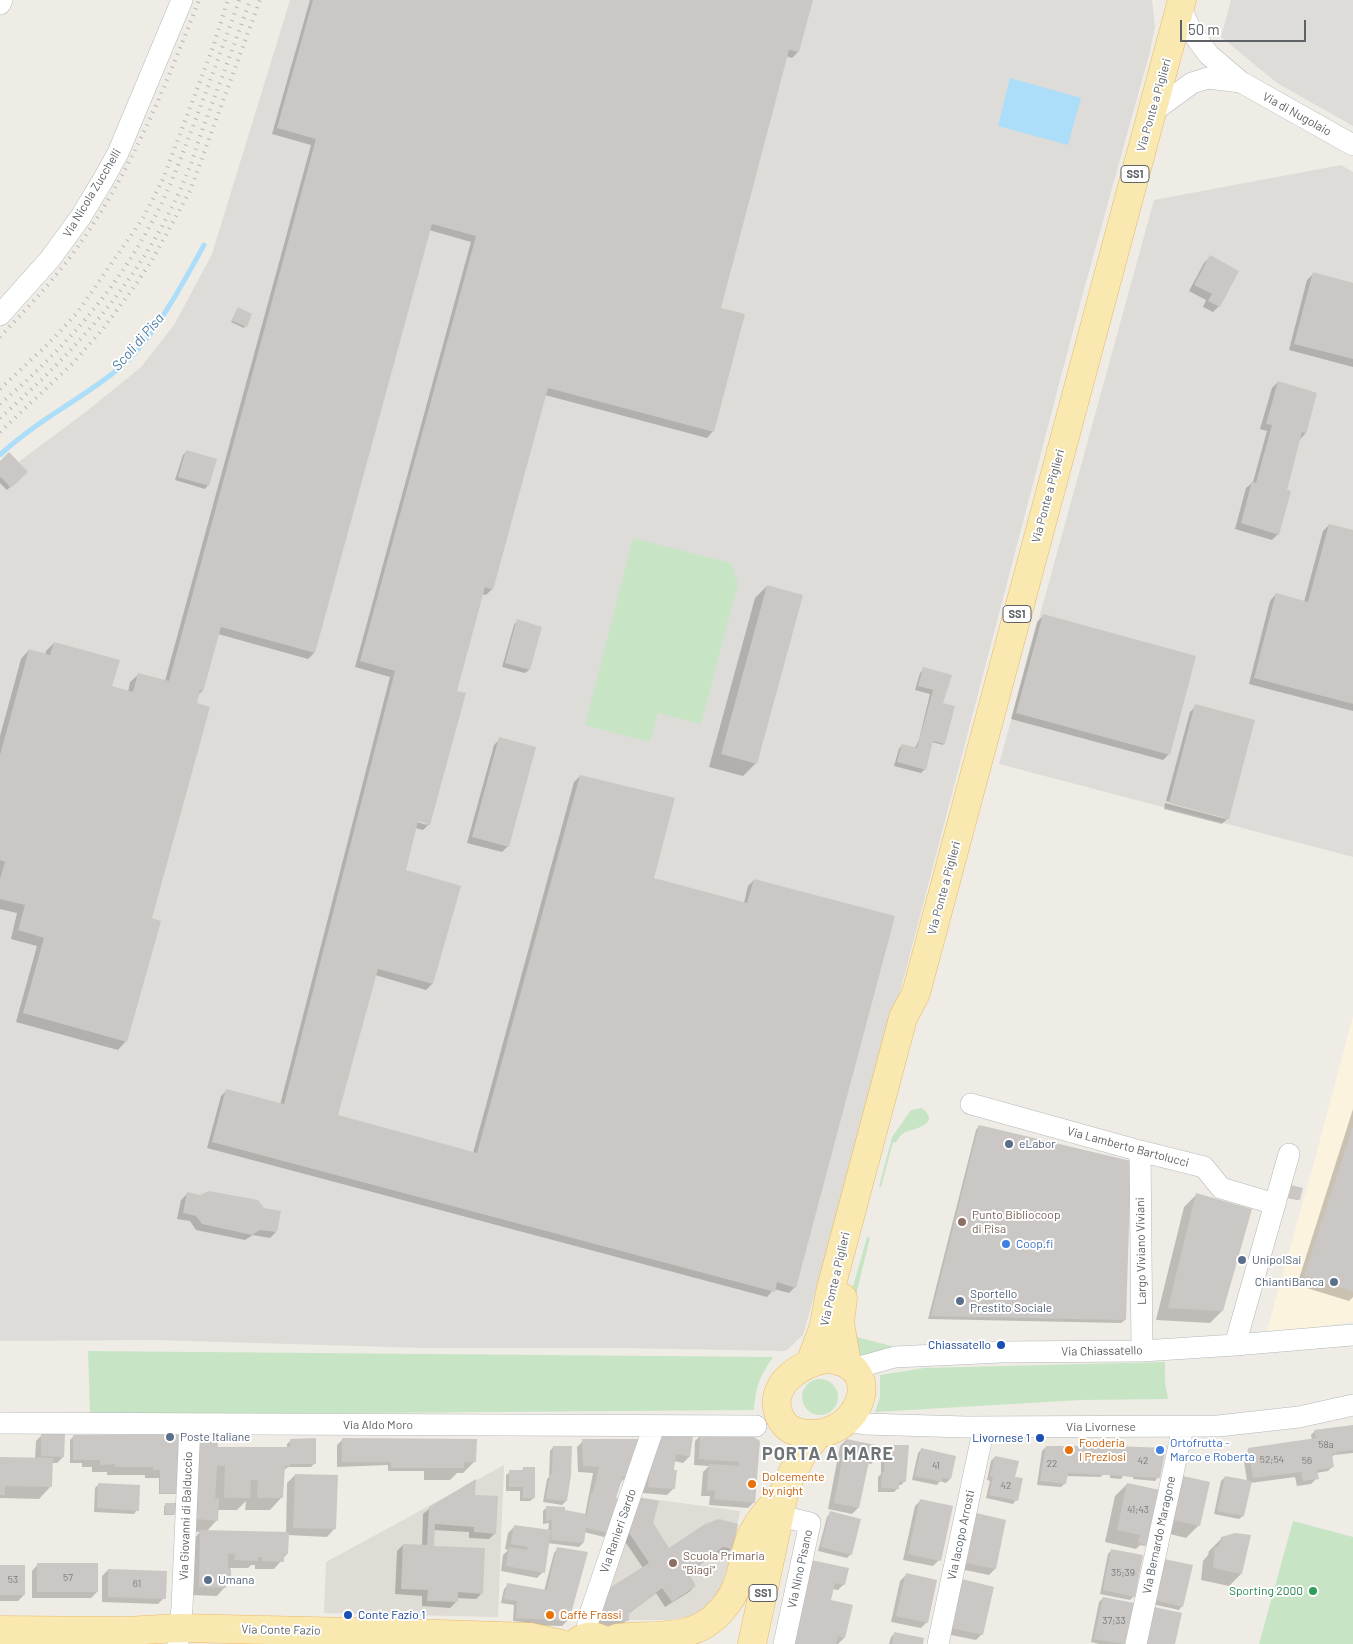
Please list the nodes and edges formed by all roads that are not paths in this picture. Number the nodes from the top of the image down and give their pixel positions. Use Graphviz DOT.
graph roads {
  1 [pos="2,0"];
  2 [pos="182,0"];
  3 [pos="0,4"];
  4 [pos="1181,4"];
  5 [pos="1241,82"];
  6 [pos="1151,113"];
  7 [pos="1353,145"];
  8 [pos="0,315"];
  9 [pos="916,993"];
  10 [pos="970,1104"];
  11 [pos="1140,1151"];
  12 [pos="1289,1154"];
  13 [pos="1275,1204"];
  14 [pos="1353,1335"];
  15 [pos="1235,1345"];
  16 [pos="1142,1351"];
  17 [pos="810,1363"];
  18 [pos="850,1366"];
  19 [pos="1353,1406"];
  20 [pos="847,1421"];
  21 [pos="0,1423"];
  22 [pos="783,1423"];
  23 [pos="190,1424"];
  24 [pos="654,1426"];
  25 [pos="756,1426"];
  26 [pos="984,1427"];
  27 [pos="1182,1427"];
  28 [pos="818,1434"];
  29 [pos="783,1498"];
  30 [pos="180,1627"];
  31 [pos="0,1630"];
  32 [pos="144,1637"];
  33 [pos="588,1643"];
  34 [pos="752,1644"];
  35 [pos="784,1644"];
  36 [pos="938,1644"];
  37 [pos="1136,1644"];
  1 -- 3 [label="street"];
  2 -- 8 [label="street, Via Nicola Zucchelli"];
  4 -- 5 [label="street, Via di Nugolaio"];
  4 -- 6 [label="main road, Via Ponte a Piglieri / SS1"];
  5 -- 6 [label="street, Via di Nugolaio"];
  5 -- 7 [label="street, Via di Nugolaio"];
  6 -- 9 [label="main road, Via Ponte a Piglieri / SS1"];
  9 -- 17 [label="main road, Via Ponte a Piglieri"];
  9 -- 18 [label="main road, Via Ponte a Piglieri"];
  10 -- 11 [label="street, Via Lamberto Bartolucci"];
  11 -- 13 [label="street, Via Lamberto Bartolucci"];
  11 -- 16 [label="street, Largo Viviano Viviani"];
  12 -- 13 [label="street"];
  13 -- 15 [label="street"];
  14 -- 15 [label="street, Via Chiassatello"];
  15 -- 16 [label="street, Via Chiassatello"];
  16 -- 18 [label="street, Via Chiassatello"];
  17 -- 18 [label="main road, SS1"];
  17 -- 22 [label="main road, SS1"];
  18 -- 20 [label="main road"];
  19 -- 27 [label="street, Via Livornese"];
  20 -- 26 [label="street, Via Livornese"];
  20 -- 28 [label="main road"];
  21 -- 23 [label="street, Via Aldo Moro"];
  22 -- 28 [label="main road"];
  22 -- 29 [label="main road, SS1"];
  23 -- 24 [label="street, Via Aldo Moro"];
  23 -- 30 [label="street, Via Giovanni di Balduccio"];
  24 -- 25 [label="street, Via Aldo Moro"];
  24 -- 33 [label="street, Via Ranieri Sardo"];
  26 -- 27 [label="street, Via Livornese"];
  26 -- 36 [label="street, Via Iacopo Arrosti"];
  27 -- 37 [label="street, Via Bernardo Maragone"];
  28 -- 29 [label="main road, SS1"];
  29 -- 33 [label="main road"];
  29 -- 34 [label="main road, SS1"];
  29 -- 35 [label="street, Via Nino Pisano"];
  30 -- 32 [label="main road, Via Conte Fazio"];
  30 -- 33 [label="main road, Via Conte Fazio"];
  31 -- 32 [label="main road, Via Conte Fazio"];
}
